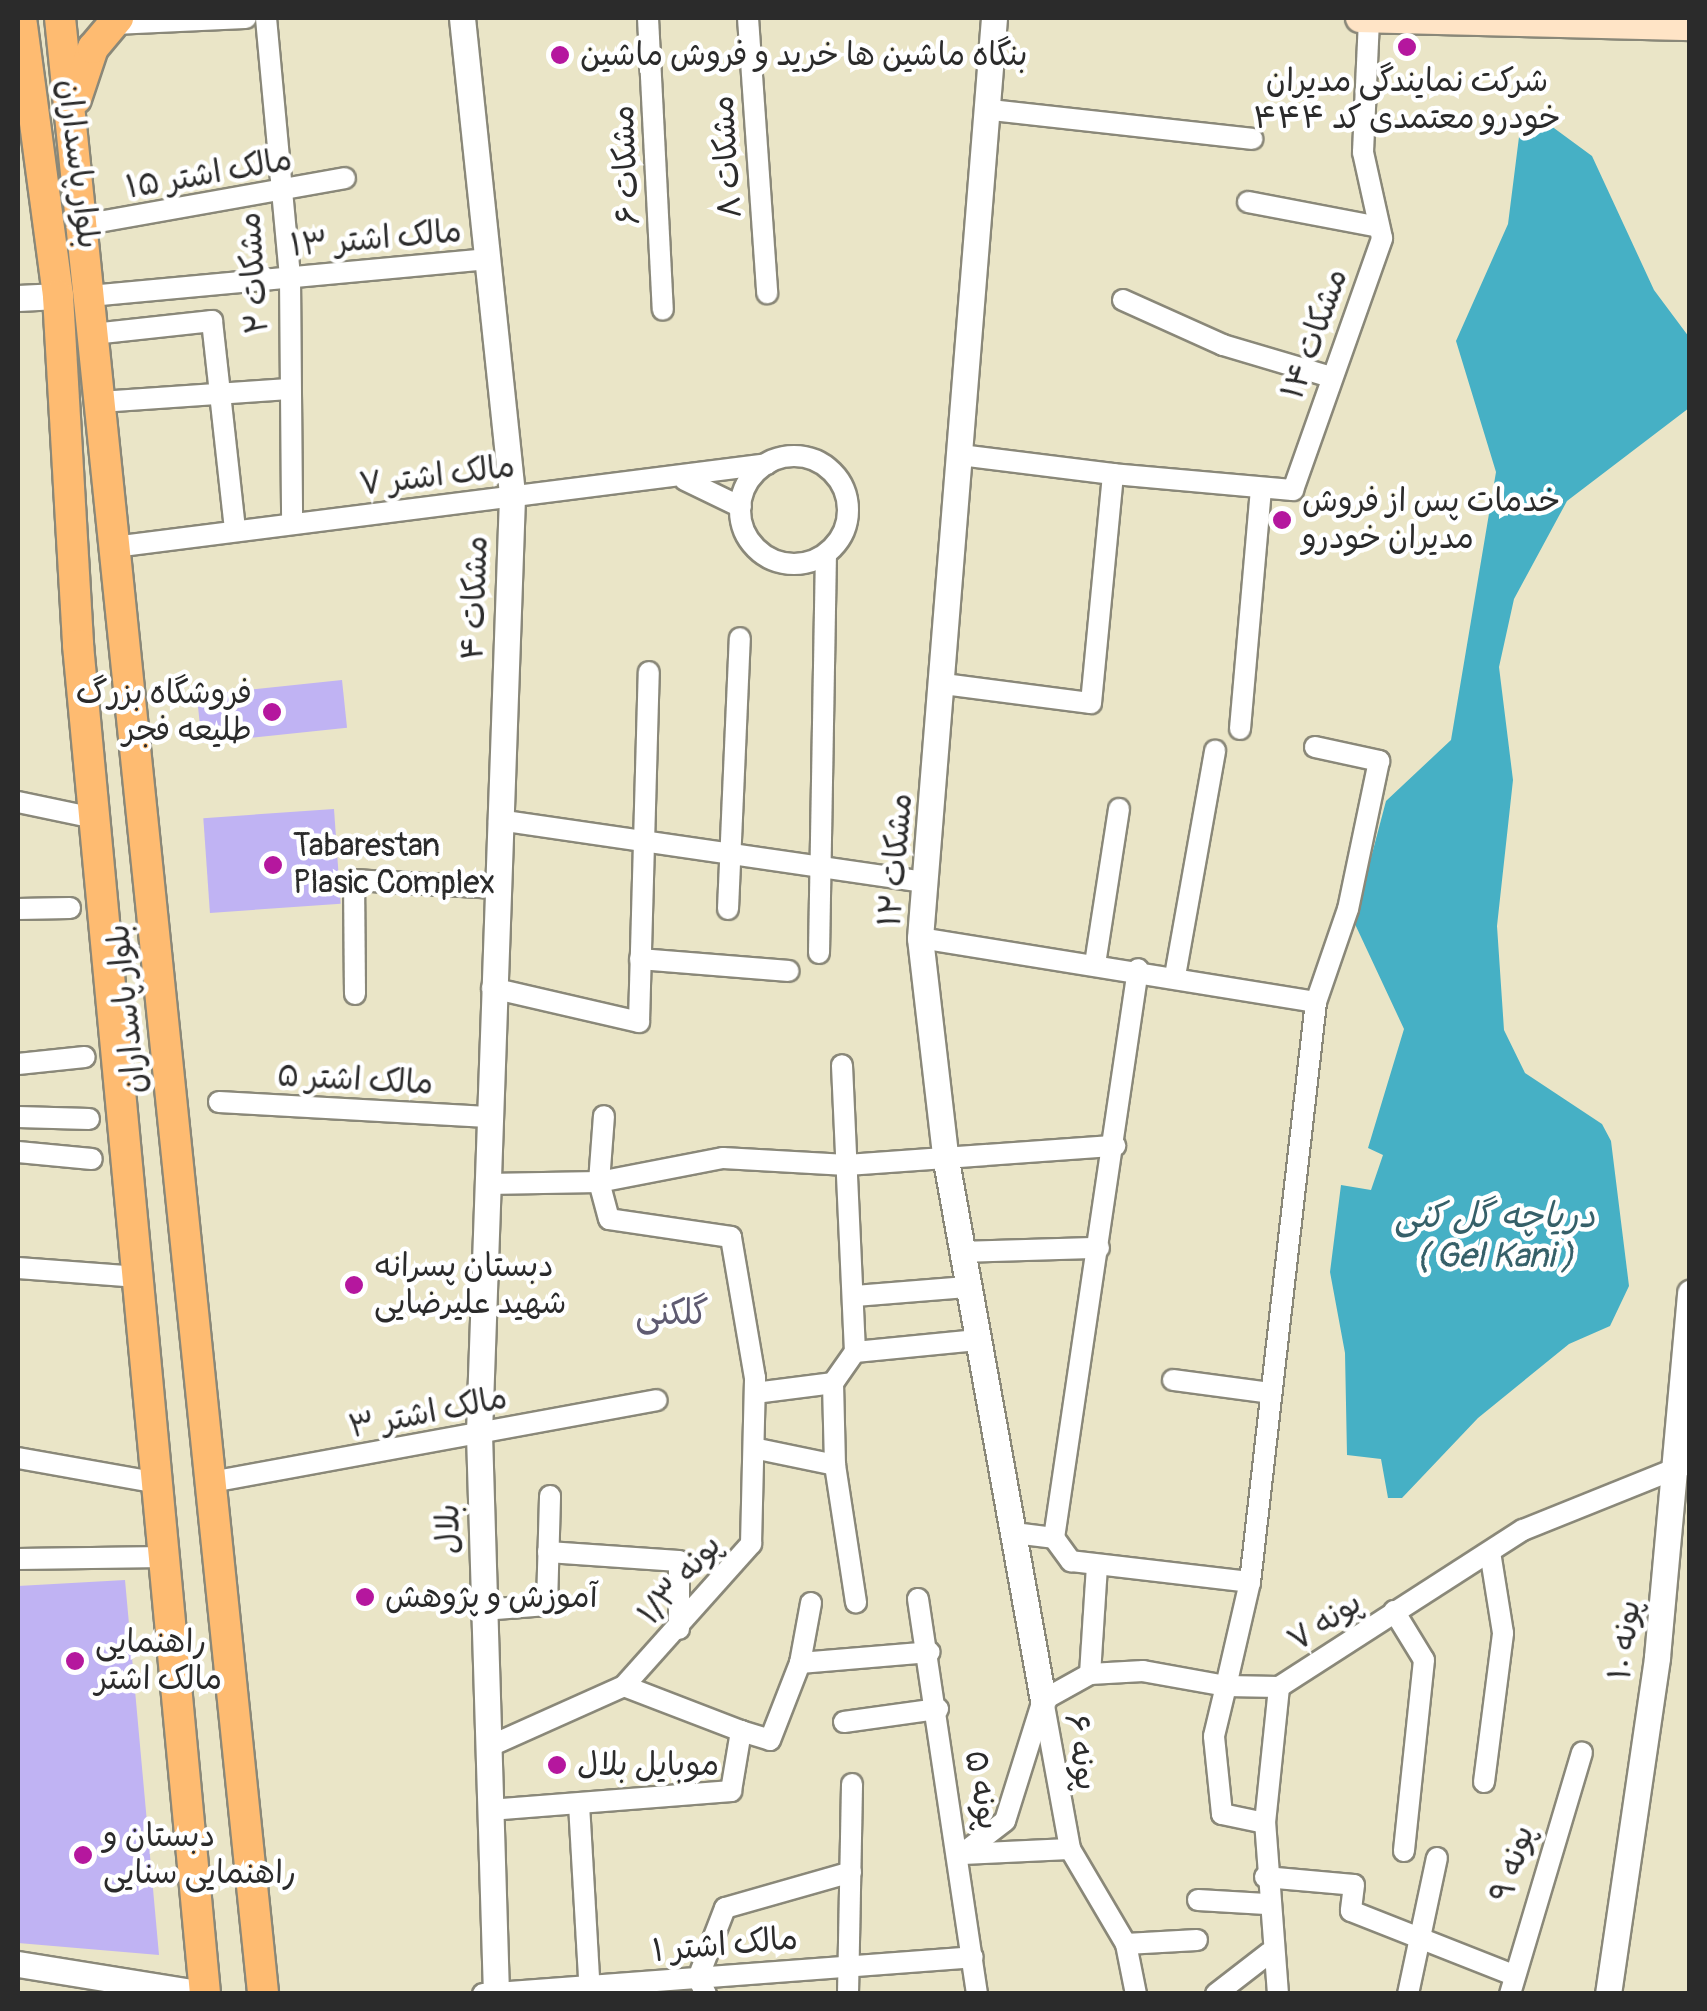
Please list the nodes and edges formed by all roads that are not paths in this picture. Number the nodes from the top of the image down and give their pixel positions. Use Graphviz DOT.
graph roads {
  1 [pos="21,18"];
  2 [pos="60,18"];
  3 [pos="246,18"];
  4 [pos="266,18"];
  5 [pos="462,18"];
  6 [pos="648,18"];
  7 [pos="748,18"];
  8 [pos="994,18"];
  9 [pos="1360,18"];
  10 [pos="1368,18"];
  11 [pos="116,20"];
  12 [pos="1688,27"];
  13 [pos="18,84"];
  14 [pos="992,110"];
  15 [pos="28,111"];
  16 [pos="71,121"];
  17 [pos="1252,139"];
  18 [pos="345,178"];
  19 [pos="278,196"];
  20 [pos="1248,202"];
  21 [pos="82,225"];
  22 [pos="1379,227"];
  23 [pos="489,259"];
  24 [pos="290,278"];
  25 [pos="766,294"];
  26 [pos="74,296"];
  27 [pos="18,298"];
  28 [pos="1123,300"];
  29 [pos="663,310"];
  30 [pos="93,334"];
  31 [pos="1331,377"];
  32 [pos="290,390"];
  33 [pos="218,396"];
  34 [pos="100,402"];
  35 [pos="960,455"];
  36 [pos="768,464"];
  37 [pos="1113,474"];
  38 [pos="678,478"];
  39 [pos="1260,490"];
  40 [pos="512,497"];
  41 [pos="740,508"];
  42 [pos="292,524"];
  43 [pos="235,531"];
  44 [pos="114,547"];
  45 [pos="826,554"];
  46 [pos="740,638"];
  47 [pos="648,672"];
  48 [pos="944,684"];
  49 [pos="1240,729"];
  50 [pos="1316,747"];
  51 [pos="1214,751"];
  52 [pos="18,802"];
  53 [pos="1119,809"];
  54 [pos="94,818"];
  55 [pos="499,820"];
  56 [pos="643,840"];
  57 [pos="731,851"];
  58 [pos="822,864"];
  59 [pos="926,882"];
  60 [pos="496,888"];
  61 [pos="70,908"];
  62 [pos="18,909"];
  63 [pos="728,909"];
  64 [pos="920,938"];
  65 [pos="820,953"];
  66 [pos="640,959"];
  67 [pos="1095,964"];
  68 [pos="1138,968"];
  69 [pos="788,971"];
  70 [pos="1175,976"];
  71 [pos="492,988"];
  72 [pos="355,994"];
  73 [pos="1316,1002"];
  74 [pos="85,1058"];
  75 [pos="18,1064"];
  76 [pos="842,1065"];
  77 [pos="219,1102"];
  78 [pos="18,1116"];
  79 [pos="604,1116"];
  80 [pos="488,1117"];
  81 [pos="89,1119"];
  82 [pos="1115,1146"];
  83 [pos="18,1152"];
  84 [pos="945,1155"];
  85 [pos="92,1159"];
  86 [pos="847,1165"];
  87 [pos="599,1182"];
  88 [pos="486,1184"];
  89 [pos="1100,1248"];
  90 [pos="961,1252"];
  91 [pos="18,1268"];
  92 [pos="138,1277"];
  93 [pos="968,1287"];
  94 [pos="1690,1292"];
  95 [pos="854,1296"];
  96 [pos="977,1340"];
  97 [pos="855,1352"];
  98 [pos="1173,1380"];
  99 [pos="833,1382"];
  100 [pos="755,1392"];
  101 [pos="1271,1394"];
  102 [pos="657,1400"];
  103 [pos="479,1434"];
  104 [pos="758,1449"];
  105 [pos="18,1458"];
  106 [pos="1684,1462"];
  107 [pos="836,1465"];
  108 [pos="210,1482"];
  109 [pos="158,1483"];
  110 [pos="550,1496"];
  111 [pos="1014,1532"];
  112 [pos="1054,1538"];
  113 [pos="548,1552"];
  114 [pos="1490,1552"];
  115 [pos="165,1557"];
  116 [pos="18,1559"];
  117 [pos="1097,1566"];
  118 [pos="1250,1582"];
  119 [pos="918,1599"];
  120 [pos="856,1602"];
  121 [pos="810,1604"];
  122 [pos="483,1610"];
  123 [pos="1394,1611"];
  124 [pos="679,1629"];
  125 [pos="930,1652"];
  126 [pos="800,1663"];
  127 [pos="1090,1674"];
  128 [pos="624,1686"];
  129 [pos="1226,1686"];
  130 [pos="1279,1686"];
  131 [pos="1042,1700"];
  132 [pos="938,1709"];
  133 [pos="844,1722"];
  134 [pos="741,1731"];
  135 [pos="490,1746"];
  136 [pos="1582,1753"];
  137 [pos="1484,1782"];
  138 [pos="852,1784"];
  139 [pos="580,1804"];
  140 [pos="490,1810"];
  141 [pos="1265,1824"];
  142 [pos="1070,1849"];
  143 [pos="1404,1851"];
  144 [pos="962,1854"];
  145 [pos="1437,1858"];
  146 [pos="851,1872"];
  147 [pos="1265,1878"];
  148 [pos="1198,1900"];
  149 [pos="1266,1904"];
  150 [pos="1424,1936"];
  151 [pos="1197,1940"];
  152 [pos="1126,1944"];
  153 [pos="1269,1954"];
  154 [pos="973,1957"];
  155 [pos="18,1964"];
  156 [pos="850,1964"];
  157 [pos="1509,1983"];
  158 [pos="702,1986"];
  159 [pos="590,1990"];
  160 [pos="496,1993"];
  161 [pos="204,1994"];
  162 [pos="263,1994"];
  163 [pos="482,1994"];
  164 [pos="848,1994"];
  165 [pos="977,1994"];
  166 [pos="1136,1994"];
  167 [pos="1216,1994"];
  168 [pos="1278,1994"];
  169 [pos="1408,1994"];
  170 [pos="1608,1994"];
  1 -- 15 [label="main road, بلوار پاسداران"];
  2 -- 16 [label="main road, بلوار پاسداران"];
  3 -- 11 [label="street"];
  4 -- 19 [label="street, مشکات ۲"];
  5 -- 23 [label="street, مشکات ۴"];
  6 -- 29 [label="street, مشکات ۶"];
  7 -- 25 [label="street, مشکات ۸"];
  8 -- 14 [label="street, مشکات ۱۲"];
  9 -- 10 [label="main road"];
  10 -- 12 [label="main road"];
  10 -- 22 [label="street, مشکات ۱۴"];
  11 -- 16 [label="main road"];
  13 -- 15 [label="main road"];
  14 -- 17 [label="street"];
  14 -- 35 [label="street, مشکات ۱۲"];
  15 -- 26 [label="main road, بلوار پاسداران"];
  16 -- 21 [label="main road, بلوار پاسداران"];
  18 -- 19 [label="street, مالک اشتر ۱۵"];
  19 -- 21 [label="street, مالک اشتر ۱۵"];
  19 -- 24 [label="street, مشکات ۲"];
  20 -- 22 [label="street"];
  21 -- 26 [label="main road, بلوار پاسداران"];
  22 -- 31 [label="street, مشکات ۱۴"];
  23 -- 24 [label="street, مالک اشتر ۱۳"];
  23 -- 40 [label="street, مشکات ۴"];
  24 -- 26 [label="street, مالک اشتر ۱۳"];
  24 -- 32 [label="street, مشکات ۲"];
  26 -- 27 [label="street"];
  26 -- 30 [label="main road, بلوار پاسداران"];
  26 -- 54 [label="main road, بلوار پاسداران"];
  28 -- 31 [label="street"];
  30 -- 33 [label="street"];
  30 -- 34 [label="main road, بلوار پاسداران"];
  31 -- 39 [label="street, مشکات ۱۴"];
  32 -- 33 [label="street"];
  32 -- 42 [label="street, مشکات ۲"];
  33 -- 34 [label="street"];
  33 -- 43 [label="street"];
  34 -- 44 [label="main road, بلوار پاسداران"];
  35 -- 37 [label="street, مشکات ۱۴"];
  35 -- 48 [label="street, مشکات ۱۲"];
  36 -- 38 [label="street, مالک اشتر ۷"];
  36 -- 41 [label="street"];
  36 -- 45 [label="street"];
  37 -- 39 [label="street, مشکات ۱۴"];
  37 -- 48 [label="street"];
  38 -- 40 [label="street, مالک اشتر ۷"];
  38 -- 41 [label="street"];
  39 -- 49 [label="street"];
  40 -- 42 [label="street, مالک اشتر ۷"];
  40 -- 55 [label="street, مشکات ۴"];
  41 -- 45 [label="street"];
  42 -- 43 [label="street, مالک اشتر ۷"];
  43 -- 44 [label="street, مالک اشتر ۷"];
  44 -- 108 [label="main road, بلوار پاسداران"];
  45 -- 58 [label="street"];
  46 -- 57 [label="street"];
  47 -- 56 [label="street"];
  48 -- 59 [label="street, مشکات ۱۲"];
  50 -- 73 [label="street"];
  51 -- 70 [label="street"];
  52 -- 54 [label="street"];
  53 -- 67 [label="street"];
  54 -- 92 [label="main road, بلوار پاسداران"];
  55 -- 56 [label="street"];
  55 -- 60 [label="street, مشکات ۴"];
  56 -- 57 [label="street"];
  56 -- 66 [label="street"];
  57 -- 58 [label="street"];
  57 -- 63 [label="street"];
  58 -- 59 [label="street"];
  58 -- 65 [label="street"];
  59 -- 64 [label="street, مشکات ۱۲"];
  60 -- 71 [label="street, مشکات ۴"];
  60 -- 72 [label="street"];
  61 -- 62 [label="street"];
  64 -- 67 [label="street"];
  64 -- 84 [label="street, مشکات ۱۲"];
  66 -- 69 [label="street"];
  66 -- 71 [label="street"];
  67 -- 68 [label="street"];
  68 -- 70 [label="street"];
  68 -- 82 [label="street"];
  70 -- 73 [label="street"];
  71 -- 80 [label="street, مشکات ۴"];
  73 -- 101 [label="street"];
  74 -- 75 [label="street"];
  76 -- 86 [label="street"];
  77 -- 80 [label="street, مالک اشتر ۵"];
  78 -- 81 [label="street"];
  79 -- 87 [label="street"];
  80 -- 88 [label="street, مشکات ۴"];
  82 -- 84 [label="street"];
  82 -- 89 [label="street"];
  83 -- 85 [label="street"];
  84 -- 86 [label="street"];
  84 -- 90 [label="street, مشکات ۱۲"];
  86 -- 87 [label="street"];
  86 -- 95 [label="street"];
  87 -- 88 [label="street"];
  87 -- 100 [label="street, پونه ۱/۳"];
  88 -- 103 [label="street, بلال"];
  89 -- 90 [label="street"];
  89 -- 112 [label="street"];
  90 -- 93 [label="street, مشکات ۱۲"];
  91 -- 92 [label="street"];
  92 -- 109 [label="main road, بلوار پاسداران"];
  93 -- 95 [label="street"];
  93 -- 96 [label="street, مشکات ۱۲"];
  94 -- 106 [label="street, پونه ۱۰"];
  95 -- 97 [label="street"];
  96 -- 97 [label="street"];
  96 -- 111 [label="street, مشکات ۱۲"];
  97 -- 99 [label="street"];
  98 -- 101 [label="street"];
  99 -- 100 [label="street"];
  99 -- 107 [label="street"];
  100 -- 104 [label="street, پونه ۱/۳"];
  101 -- 118 [label="street"];
  102 -- 103 [label="street, مالک اشتر ۳"];
  103 -- 108 [label="street, مالک اشتر ۳"];
  103 -- 122 [label="street, بلال"];
  104 -- 107 [label="street"];
  104 -- 124 [label="street, پونه ۱/۳"];
  105 -- 109 [label="street"];
  106 -- 114 [label="street, پونه ۷"];
  106 -- 170 [label="street, پونه ۱۰"];
  107 -- 120 [label="street"];
  108 -- 162 [label="main road, بلوار پاسداران"];
  109 -- 115 [label="main road, بلوار پاسداران"];
  110 -- 113 [label="street"];
  111 -- 112 [label="street"];
  111 -- 131 [label="street, مشکات ۱۲"];
  112 -- 117 [label="street"];
  113 -- 122 [label="street"];
  113 -- 124 [label="street"];
  114 -- 123 [label="street, پونه ۷"];
  114 -- 137 [label="street"];
  115 -- 116 [label="street"];
  115 -- 161 [label="main road, بلوار پاسداران"];
  117 -- 118 [label="street"];
  117 -- 127 [label="street"];
  118 -- 129 [label="street"];
  119 -- 125 [label="street, پونه ۵"];
  121 -- 126 [label="street"];
  122 -- 135 [label="street, بلال"];
  123 -- 130 [label="street, پونه ۷"];
  123 -- 143 [label="street"];
  124 -- 128 [label="street, پونه ۱/۳"];
  125 -- 126 [label="street"];
  125 -- 132 [label="street, پونه ۵"];
  126 -- 134 [label="street"];
  127 -- 129 [label="street, پونه ۶"];
  127 -- 131 [label="street, پونه ۶"];
  128 -- 134 [label="street"];
  128 -- 135 [label="street, پونه ۱/۳"];
  129 -- 130 [label="street, پونه ۶"];
  129 -- 141 [label="street"];
  130 -- 141 [label="street, پونه ۷"];
  131 -- 142 [label="street, پونه ۶"];
  131 -- 144 [label="street"];
  132 -- 133 [label="street"];
  132 -- 144 [label="street, پونه ۵"];
  134 -- 139 [label="street"];
  135 -- 140 [label="street, بلال"];
  136 -- 157 [label="street, پونه ۹"];
  138 -- 146 [label="street"];
  139 -- 140 [label="street"];
  139 -- 159 [label="street"];
  140 -- 160 [label="street, بلال"];
  141 -- 147 [label="street, پونه ۷"];
  142 -- 144 [label="street"];
  142 -- 152 [label="street, پونه ۶"];
  144 -- 154 [label="street, پونه ۵"];
  145 -- 150 [label="street"];
  146 -- 156 [label="street"];
  146 -- 158 [label="street"];
  147 -- 149 [label="street, پونه ۷"];
  147 -- 150 [label="street"];
  148 -- 149 [label="street"];
  149 -- 153 [label="street, پونه ۷"];
  150 -- 157 [label="street"];
  150 -- 169 [label="street"];
  151 -- 152 [label="street"];
  152 -- 166 [label="street, پونه ۶"];
  153 -- 167 [label="street"];
  153 -- 168 [label="street, پونه ۷"];
  154 -- 156 [label="street, مالک اشتر ۱"];
  154 -- 165 [label="street, پونه ۵"];
  155 -- 161 [label="street"];
  156 -- 158 [label="street, مالک اشتر ۱"];
  156 -- 164 [label="street"];
  158 -- 159 [label="street, مالک اشتر ۱"];
  159 -- 160 [label="street, مالک اشتر ۱"];
  160 -- 163 [label="street, مالک اشتر ۱"];
}
